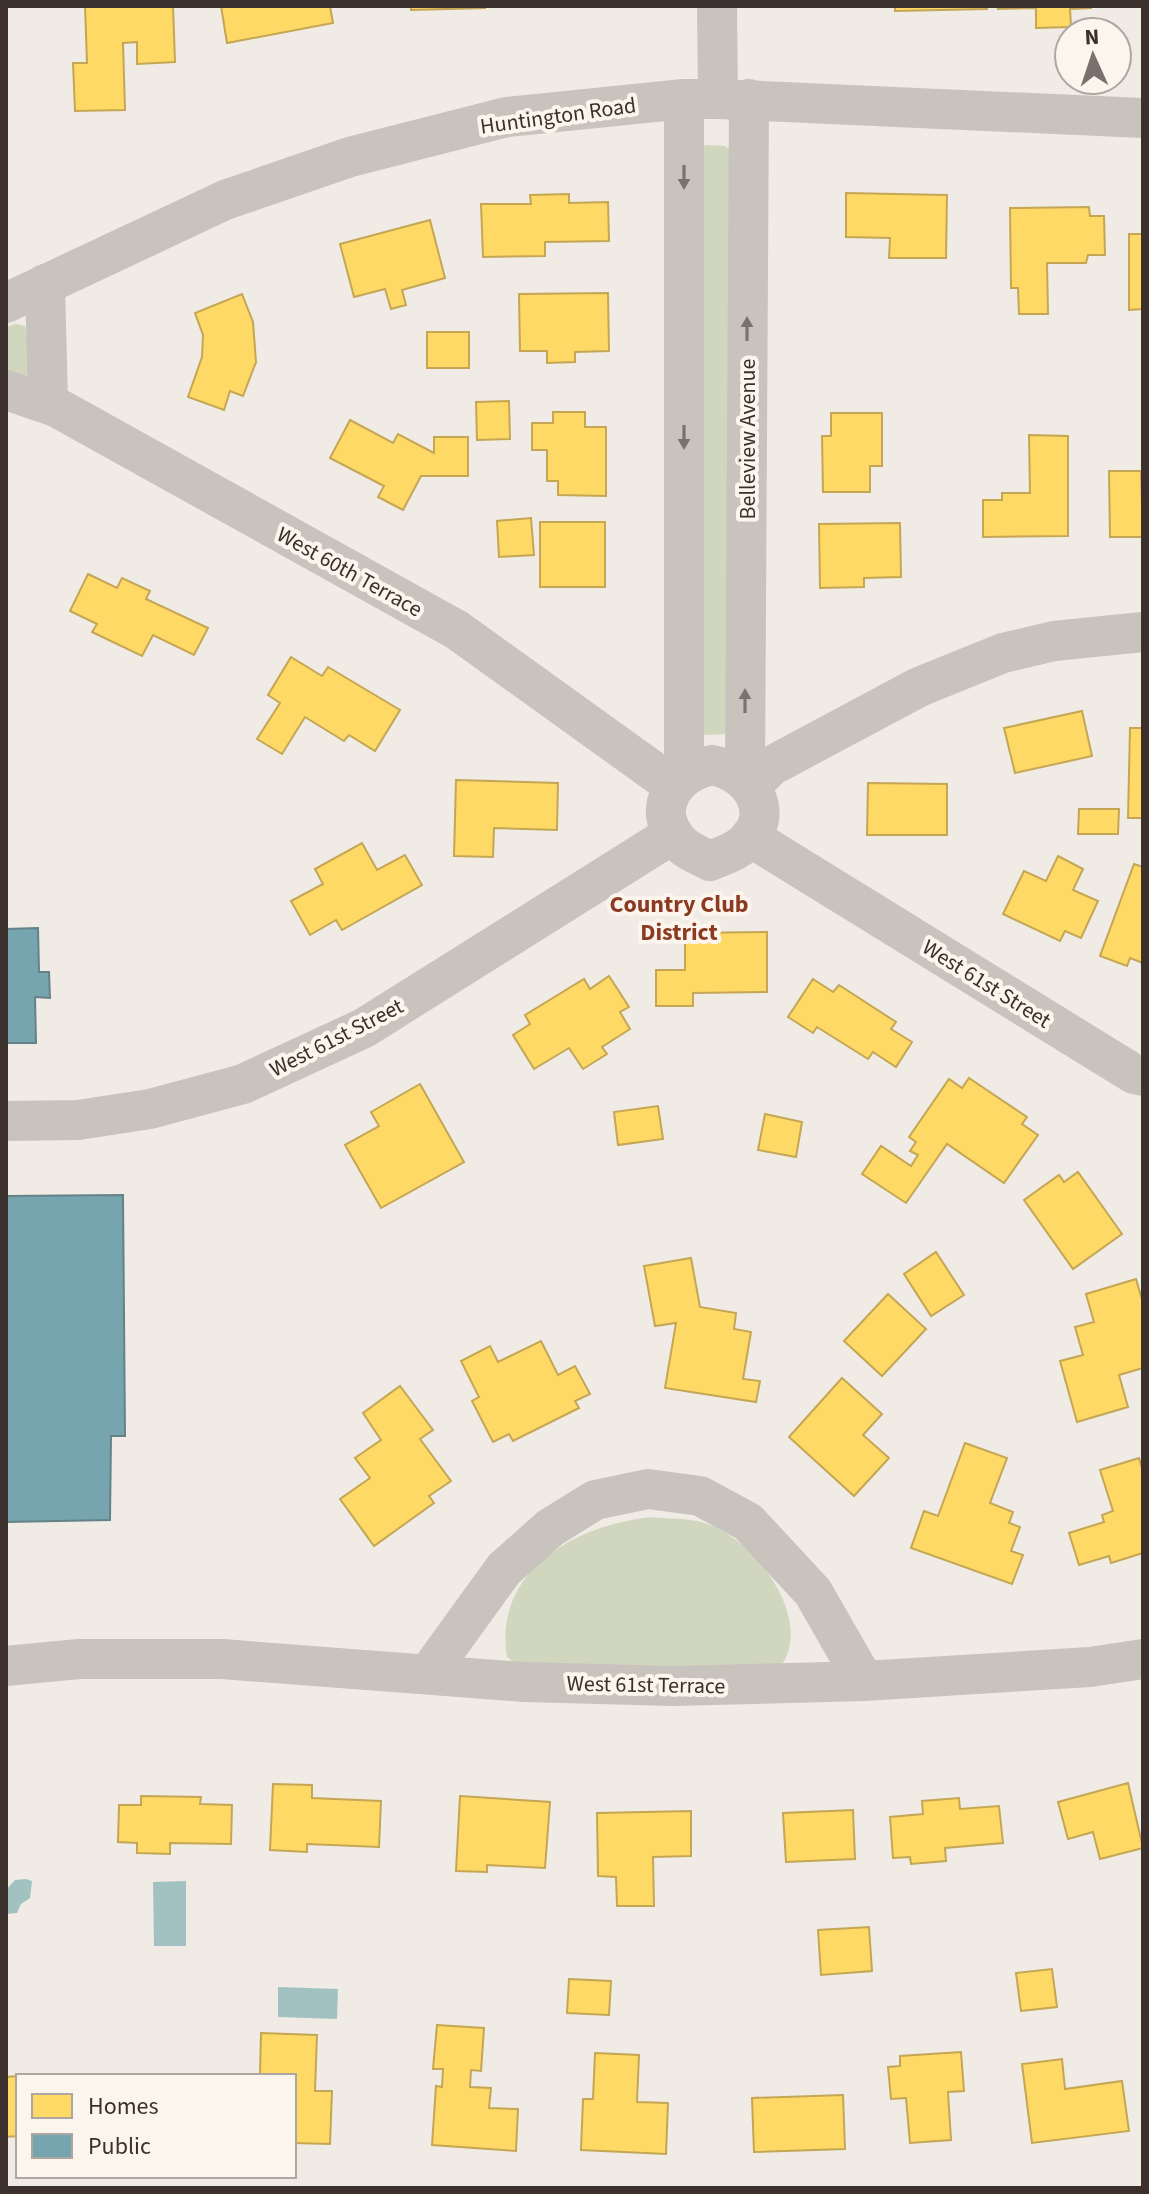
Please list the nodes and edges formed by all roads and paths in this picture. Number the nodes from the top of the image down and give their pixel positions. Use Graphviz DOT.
graph roads {
  1 [pos="717,6"];
  2 [pos="717,99"];
  3 [pos="1143,118"];
  4 [pos="45,284"];
  5 [pos="6,303"];
  6 [pos="6,390"];
  7 [pos="48,403"];
  8 [pos="1143,632"];
  9 [pos="679,780"];
  10 [pos="748,782"];
  11 [pos="673,834"];
  12 [pos="750,837"];
  13 [pos="1140,1079"];
  14 [pos="6,1121"];
  15 [pos="1143,1659"];
  16 [pos="6,1666"];
  17 [pos="428,1674"];
  18 [pos="864,1681"];
  1 -- 2 [label="street, Belleview Avenue"];
  2 -- 3 [label="street, Huntington Road"];
  2 -- 4 [label="street, Huntington Road"];
  2 -- 9 [label="street, Belleview Avenue, one-way"];
  10 -- 2 [label="street, Belleview Avenue, one-way"];
  4 -- 5 [label="street, Huntington Road"];
  4 -- 7 [label="street"];
  6 -- 7 [label="street, West 60th Terrace"];
  7 -- 9 [label="street, West 60th Terrace"];
  8 -- 10 [label="street"];
  9 -- 10 [label="street"];
  9 -- 11 [label="street"];
  10 -- 12 [label="street"];
  11 -- 12 [label="street"];
  11 -- 14 [label="street, West 61st Street"];
  12 -- 13 [label="street, West 61st Street"];
  15 -- 18 [label="street, West 61st Terrace"];
  16 -- 17 [label="street, West 61st Terrace"];
  17 -- 18 [label="street, West 61st Terrace"];
  17 -- 18 [label="street"];
}
